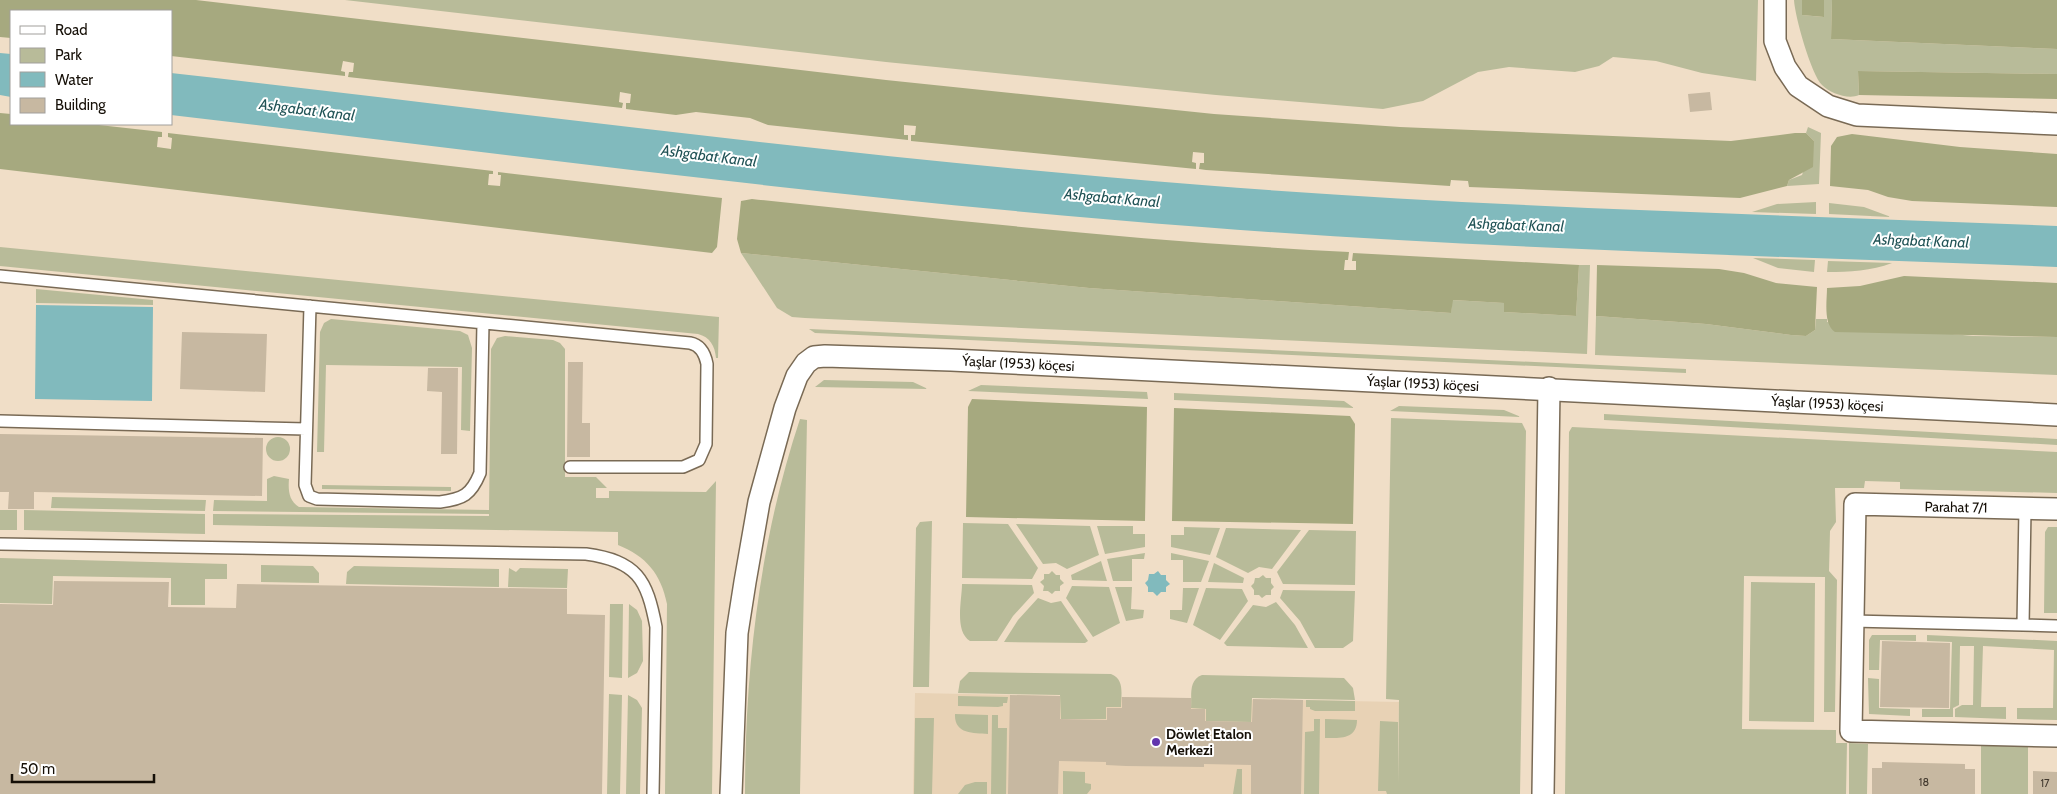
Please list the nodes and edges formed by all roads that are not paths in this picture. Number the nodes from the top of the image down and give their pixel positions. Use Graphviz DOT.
graph roads {
  1 [pos="1775,0"];
  2 [pos="2057,124"];
  3 [pos="0,276"];
  4 [pos="310,306"];
  5 [pos="483,323"];
  6 [pos="1549,388"];
  7 [pos="2057,414"];
  8 [pos="0,421"];
  9 [pos="306,429"];
  10 [pos="570,467"];
  11 [pos="2026,508"];
  12 [pos="2057,509"];
  13 [pos="0,544"];
  14 [pos="1852,621"];
  15 [pos="2023,625"];
  16 [pos="2057,626"];
  17 [pos="2057,736"];
  18 [pos="653,794"];
  19 [pos="731,794"];
  20 [pos="1543,794"];
  1 -- 2 [label="street"];
  3 -- 4 [label="lane"];
  4 -- 5 [label="lane"];
  4 -- 9 [label="lane"];
  5 -- 9 [label="lane"];
  5 -- 10 [label="lane"];
  6 -- 7 [label="street, Ýaşlar (1953) köçesi"];
  6 -- 19 [label="street, Ýaşlar (1953) köçesi"];
  6 -- 20 [label="street"];
  8 -- 9 [label="lane"];
  11 -- 12 [label="street, Parahat 7/1"];
  11 -- 14 [label="street, Parahat 7/1"];
  11 -- 15 [label="lane"];
  13 -- 18 [label="lane"];
  14 -- 15 [label="lane"];
  14 -- 17 [label="street"];
  15 -- 16 [label="lane"];
}
